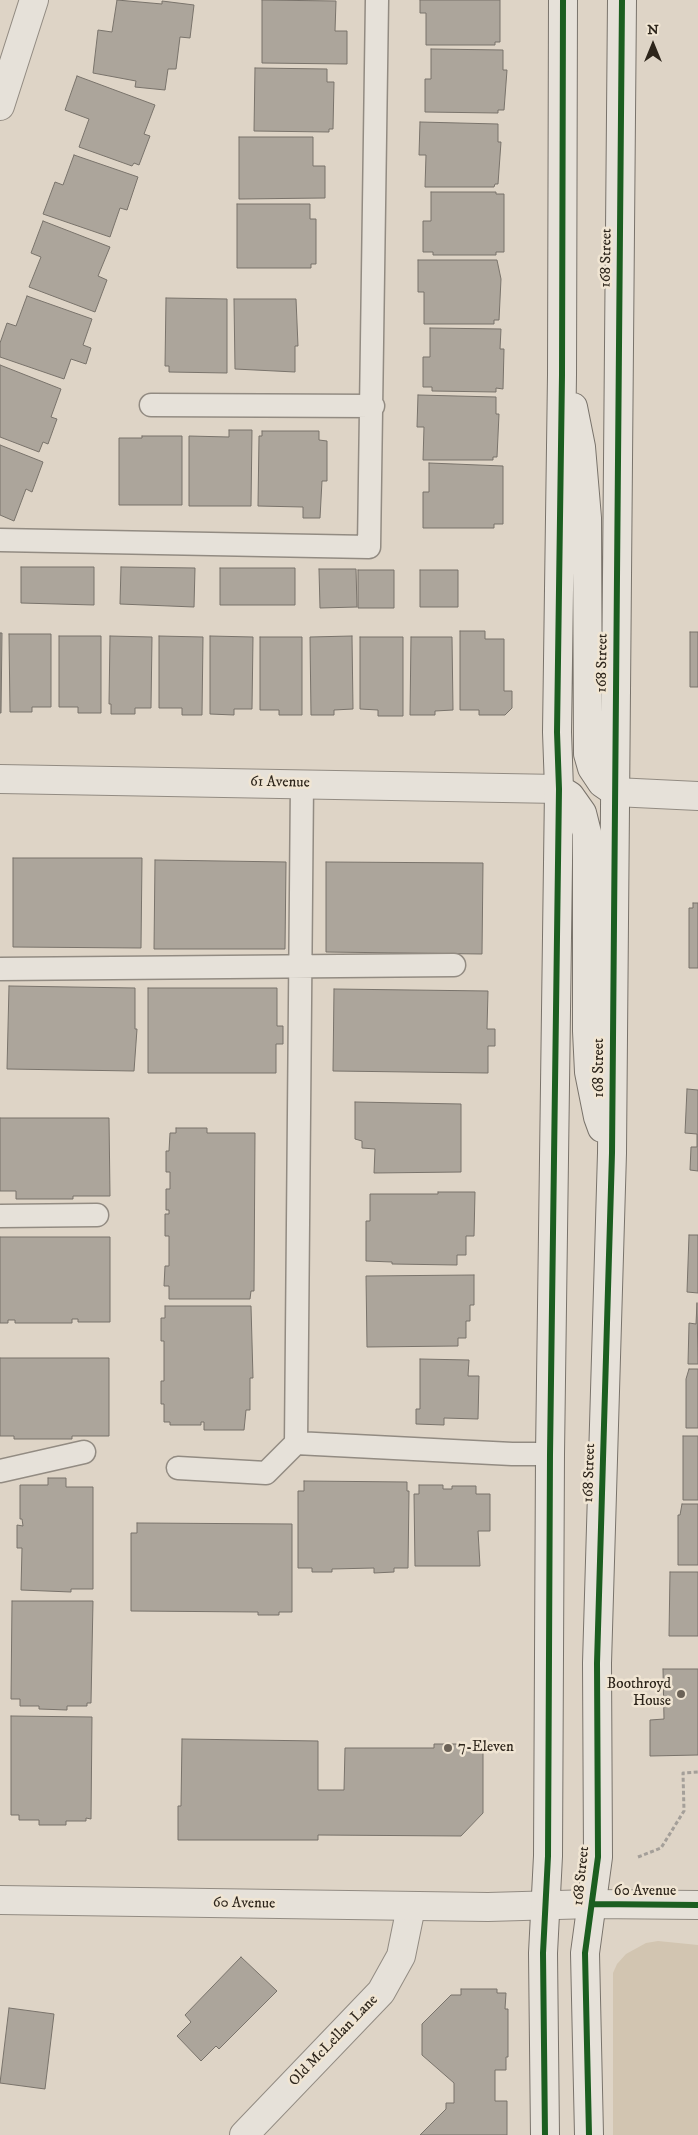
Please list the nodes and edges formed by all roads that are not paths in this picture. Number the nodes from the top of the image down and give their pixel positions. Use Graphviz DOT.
graph roads {
  1 [pos="34,0"];
  2 [pos="377,0"];
  3 [pos="563,0"];
  4 [pos="622,0"];
  5 [pos="0,106"];
  6 [pos="562,375"];
  7 [pos="151,405"];
  8 [pos="373,406"];
  9 [pos="0,540"];
  10 [pos="0,779"];
  11 [pos="302,783"];
  12 [pos="559,789"];
  13 [pos="614,792"];
  14 [pos="698,796"];
  15 [pos="454,965"];
  16 [pos="300,966"];
  17 [pos="0,969"];
  18 [pos="612,1153"];
  19 [pos="97,1215"];
  20 [pos="0,1216"];
  21 [pos="296,1443"];
  22 [pos="84,1452"];
  23 [pos="550,1454"];
  24 [pos="178,1468"];
  25 [pos="0,1471"];
  26 [pos="0,1900"];
  27 [pos="592,1904"];
  28 [pos="698,1905"];
  29 [pos="546,1906"];
  30 [pos="412,1907"];
  31 [pos="249,2134"];
  32 [pos="545,2135"];
  33 [pos="589,2135"];
  1 -- 5 [label="main road"];
  2 -- 8 [label="lane"];
  3 -- 6 [label="main road"];
  4 -- 13 [label="main road, 168 Street"];
  6 -- 12 [label="main road"];
  6 -- 13 [label="main road"];
  7 -- 8 [label="lane"];
  8 -- 9 [label="lane"];
  10 -- 11 [label="main road, 61 Avenue"];
  11 -- 12 [label="main road, 61 Avenue"];
  11 -- 16 [label="lane"];
  12 -- 18 [label="main road"];
  12 -- 23 [label="main road"];
  13 -- 14 [label="main road"];
  13 -- 18 [label="main road, 168 Street"];
  15 -- 16 [label="lane"];
  16 -- 17 [label="lane"];
  16 -- 21 [label="lane"];
  18 -- 27 [label="main road, 168 Street"];
  19 -- 20 [label="lane"];
  21 -- 23 [label="lane"];
  21 -- 24 [label="lane"];
  22 -- 25 [label="lane"];
  23 -- 29 [label="main road"];
  26 -- 30 [label="main road, 60 Avenue"];
  27 -- 28 [label="main road, 60 Avenue"];
  27 -- 29 [label="main road, 60 Avenue"];
  27 -- 33 [label="main road, 168 Street"];
  29 -- 30 [label="main road, 60 Avenue"];
  29 -- 32 [label="main road"];
  30 -- 31 [label="main road, Old McLellan Lane"];
}
